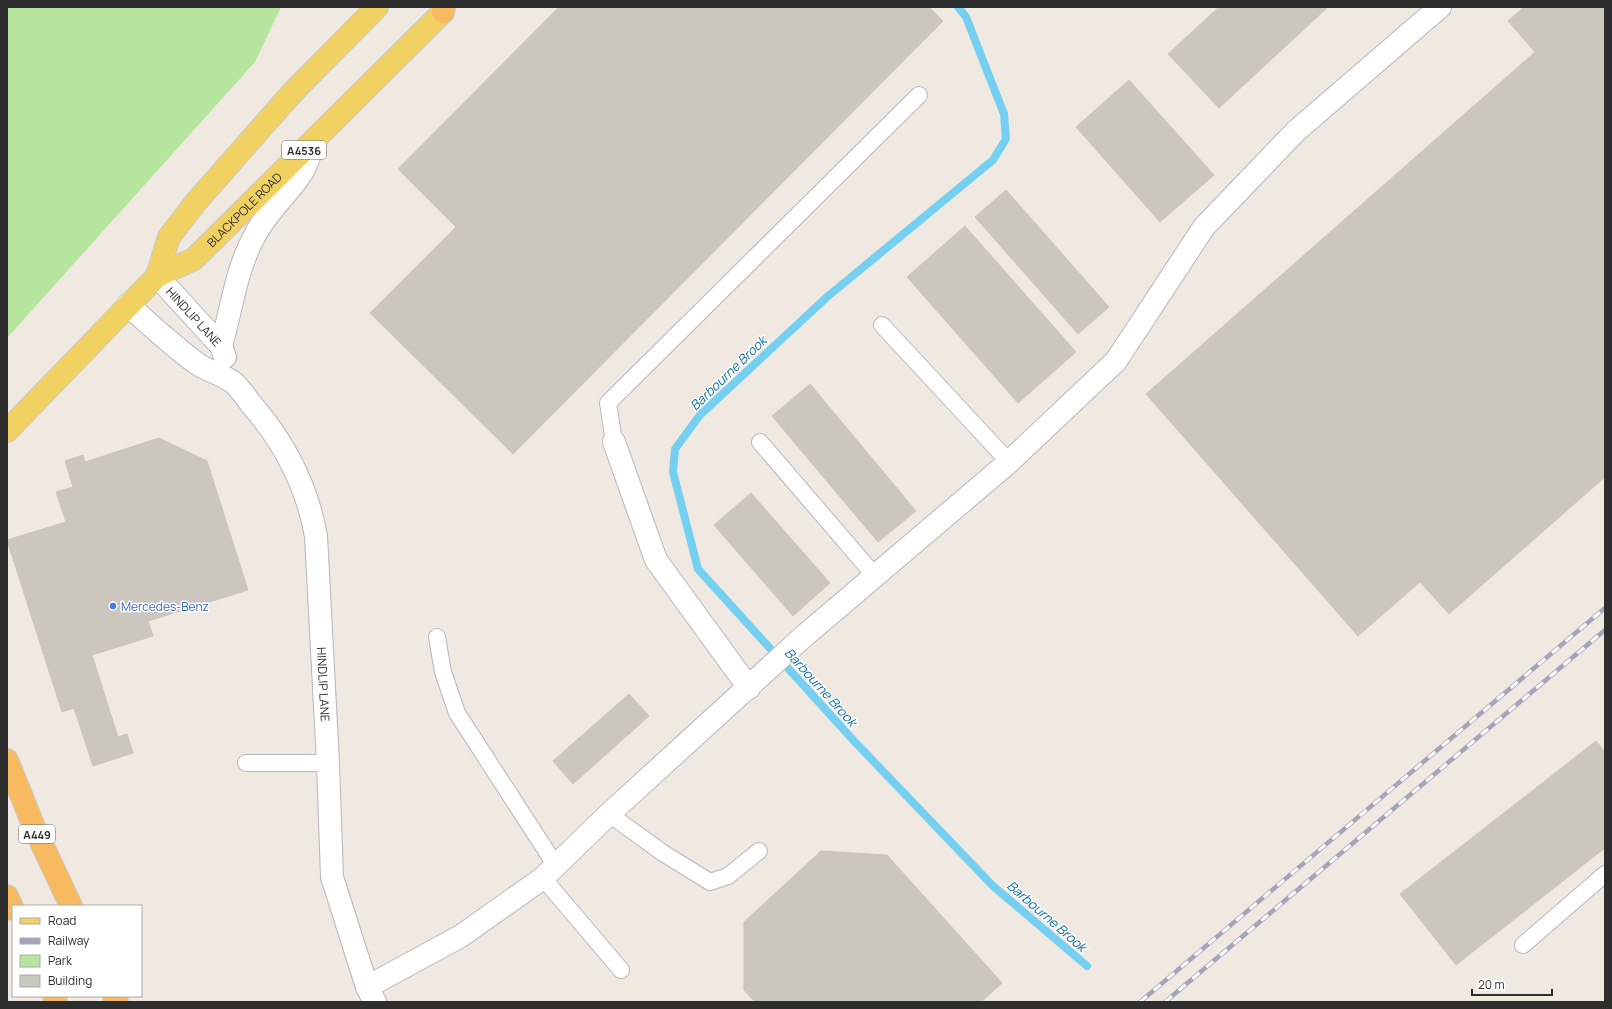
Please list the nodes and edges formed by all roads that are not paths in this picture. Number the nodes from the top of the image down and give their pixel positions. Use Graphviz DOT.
graph roads {
  1 [pos="376,7"];
  2 [pos="1440,7"];
  3 [pos="444,10"];
  4 [pos="919,95"];
  5 [pos="315,139"];
  6 [pos="157,276"];
  7 [pos="128,305"];
  8 [pos="882,325"];
  9 [pos="221,346"];
  10 [pos="233,382"];
  11 [pos="7,432"];
  12 [pos="614,442"];
  13 [pos="760,442"];
  14 [pos="1008,462"];
  15 [pos="875,576"];
  16 [pos="437,637"];
  17 [pos="749,688"];
  18 [pos="7,760"];
  19 [pos="246,763"];
  20 [pos="328,763"];
  21 [pos="609,814"];
  22 [pos="759,851"];
  23 [pos="550,872"];
  24 [pos="1605,874"];
  25 [pos="7,896"];
  26 [pos="71,905"];
  27 [pos="12,907"];
  28 [pos="1523,945"];
  29 [pos="620,970"];
  30 [pos="371,994"];
  1 -- 6 [label="main road, BLACKPOLE ROAD / A4536"];
  2 -- 14 [label="street"];
  3 -- 5 [label="main road, BLACKPOLE ROAD / A4536"];
  4 -- 12 [label="lane"];
  5 -- 6 [label="main road, BLACKPOLE ROAD / A4536"];
  5 -- 9 [label="street"];
  6 -- 7 [label="main road, BLACKPOLE ROAD / A4536"];
  6 -- 9 [label="street, HINDLIP LANE"];
  7 -- 10 [label="street, HINDLIP LANE"];
  7 -- 11 [label="main road, BLACKPOLE ROAD / A4536"];
  8 -- 14 [label="lane"];
  9 -- 10 [label="street, HINDLIP LANE"];
  10 -- 20 [label="street, HINDLIP LANE"];
  12 -- 17 [label="street"];
  13 -- 15 [label="lane"];
  14 -- 15 [label="street"];
  15 -- 17 [label="street"];
  16 -- 23 [label="lane"];
  17 -- 21 [label="street"];
  18 -- 26 [label="highway, A449"];
  19 -- 20 [label="lane"];
  20 -- 30 [label="street, HINDLIP LANE"];
  21 -- 22 [label="lane"];
  21 -- 23 [label="street"];
  23 -- 29 [label="lane"];
  23 -- 30 [label="street"];
  24 -- 28 [label="lane"];
  25 -- 27 [label="highway"];
}
